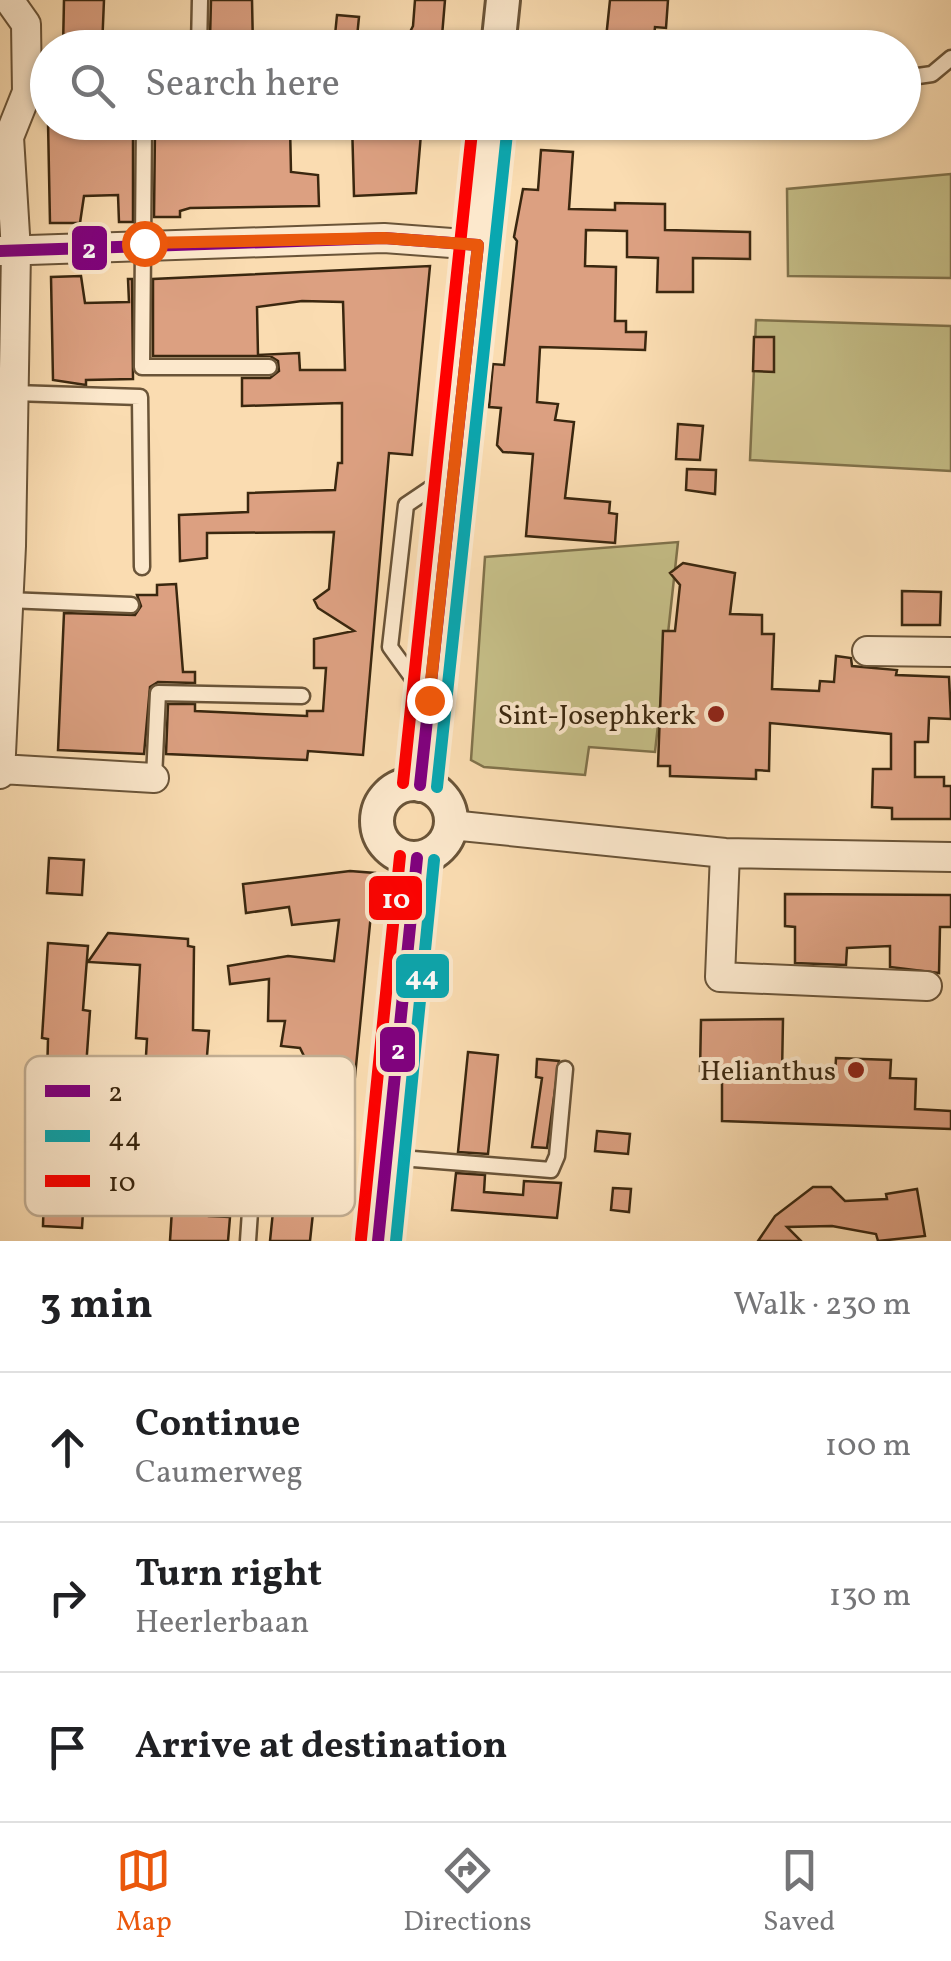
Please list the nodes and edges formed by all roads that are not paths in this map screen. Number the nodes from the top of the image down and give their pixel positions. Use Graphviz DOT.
graph roads {
  1 [pos="9,0"];
  2 [pos="200,0"];
  3 [pos="503,0"];
  4 [pos="199,30"];
  5 [pos="500,30"];
  6 [pos="951,58"];
  7 [pos="921,76"];
  8 [pos="144,140"];
  9 [pos="489,140"];
  10 [pos="144,243"];
  11 [pos="478,245"];
  12 [pos="8,251"];
  13 [pos="268,367"];
  14 [pos="14,393"];
  15 [pos="454,473"];
  16 [pos="5,546"];
  17 [pos="142,568"];
  18 [pos="7,600"];
  19 [pos="131,605"];
  20 [pos="867,650"];
  21 [pos="951,652"];
  22 [pos="302,696"];
  23 [pos="429,700"];
  24 [pos="0,772"];
  25 [pos="154,778"];
  26 [pos="420,785"];
  27 [pos="451,825"];
  28 [pos="725,853"];
  29 [pos="951,857"];
  30 [pos="417,858"];
  31 [pos="927,986"];
  32 [pos="566,1069"];
  33 [pos="387,1156"];
  34 [pos="250,1216"];
  35 [pos="248,1241"];
  36 [pos="378,1241"];
  1 -- 12 [label="street"];
  2 -- 4 [label="lane"];
  3 -- 5 [label="street"];
  6 -- 7 [label="lane"];
  8 -- 10 [label="lane"];
  9 -- 11 [label="street"];
  10 -- 11 [label="street"];
  10 -- 12 [label="street"];
  10 -- 13 [label="lane"];
  11 -- 15 [label="street"];
  12 -- 14 [label="street"];
  14 -- 16 [label="street"];
  14 -- 17 [label="lane"];
  15 -- 23 [label="street"];
  15 -- 23 [label="lane"];
  16 -- 18 [label="street"];
  18 -- 19 [label="lane"];
  18 -- 24 [label="street"];
  20 -- 21 [label="street"];
  22 -- 25 [label="lane"];
  23 -- 26 [label="street"];
  24 -- 25 [label="street"];
  26 -- 27 [label="street"];
  26 -- 30 [label="street"];
  27 -- 28 [label="street"];
  27 -- 30 [label="street"];
  28 -- 29 [label="street"];
  28 -- 31 [label="street"];
  30 -- 33 [label="street"];
  32 -- 33 [label="lane"];
  33 -- 36 [label="street"];
  34 -- 35 [label="lane"];
}
